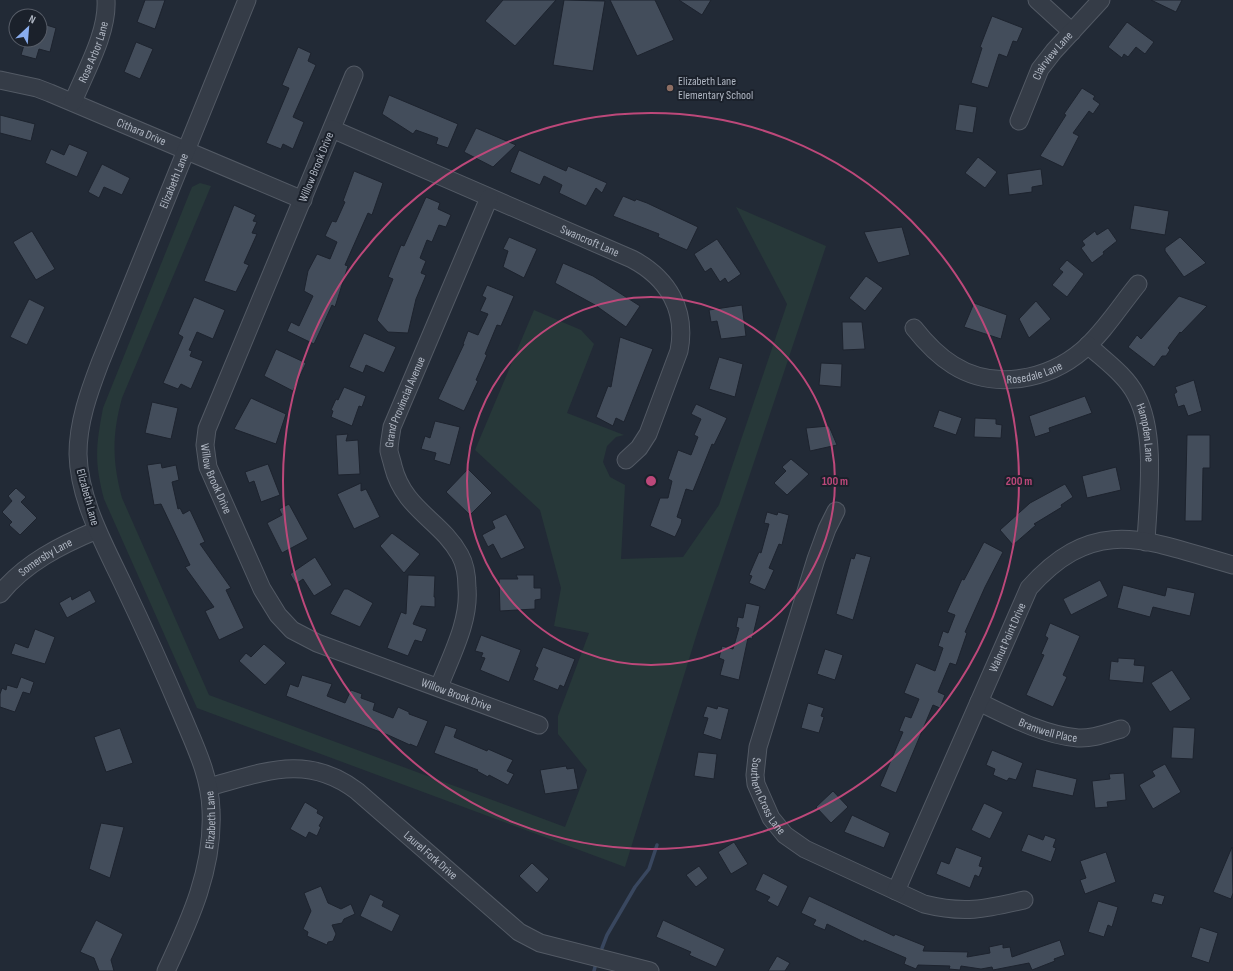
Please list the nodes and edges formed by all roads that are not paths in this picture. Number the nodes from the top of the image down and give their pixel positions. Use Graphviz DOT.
graph roads {
  1 [pos="106,0"];
  2 [pos="247,0"];
  3 [pos="1037,0"];
  4 [pos="1101,0"];
  5 [pos="1072,32"];
  6 [pos="354,75"];
  7 [pos="0,80"];
  8 [pos="73,102"];
  9 [pos="1019,121"];
  10 [pos="332,129"];
  11 [pos="187,149"];
  12 [pos="489,198"];
  13 [pos="303,200"];
  14 [pos="1138,284"];
  15 [pos="914,328"];
  16 [pos="1088,345"];
  17 [pos="626,460"];
  18 [pos="836,511"];
  19 [pos="97,530"];
  20 [pos="1146,542"];
  21 [pos="1233,565"];
  22 [pos="2,586"];
  23 [pos="439,686"];
  24 [pos="979,702"];
  25 [pos="539,725"];
  26 [pos="1121,730"];
  27 [pos="209,787"];
  28 [pos="896,891"];
  29 [pos="1024,900"];
  30 [pos="166,971"];
  31 [pos="650,971"];
  1 -- 8 [label="street, Rose Arbor Lane"];
  2 -- 11 [label="street, Elizabeth Lane"];
  3 -- 5 [label="street"];
  4 -- 5 [label="street, Clairview Lane"];
  5 -- 9 [label="street, Clairview Lane"];
  6 -- 10 [label="street, Willow Brook Drive"];
  7 -- 8 [label="street, Cithara Drive"];
  8 -- 11 [label="street, Cithara Drive"];
  10 -- 12 [label="street, Swancroft Lane"];
  10 -- 13 [label="street, Willow Brook Drive"];
  11 -- 13 [label="street, Cithara Drive"];
  11 -- 19 [label="street, Elizabeth Lane"];
  12 -- 17 [label="street, Swancroft Lane"];
  12 -- 23 [label="street, Grand Provincial Avenue"];
  13 -- 23 [label="street, Willow Brook Drive"];
  14 -- 16 [label="street, Rosedale Lane"];
  15 -- 16 [label="street, Rosedale Lane"];
  16 -- 20 [label="street, Hampden Lane"];
  18 -- 28 [label="street, Southern Cross Lane"];
  19 -- 22 [label="street, Somersby Lane"];
  19 -- 27 [label="street, Elizabeth Lane"];
  20 -- 21 [label="street, Walnut Point Drive"];
  20 -- 24 [label="street, Walnut Point Drive"];
  23 -- 25 [label="street, Willow Brook Drive"];
  24 -- 26 [label="street, Bramwell Place"];
  24 -- 28 [label="street, Walnut Point Drive"];
  27 -- 30 [label="street, Elizabeth Lane"];
  27 -- 31 [label="street, Laurel Fork Drive"];
  28 -- 29 [label="street, Southern Cross Lane"];
}
